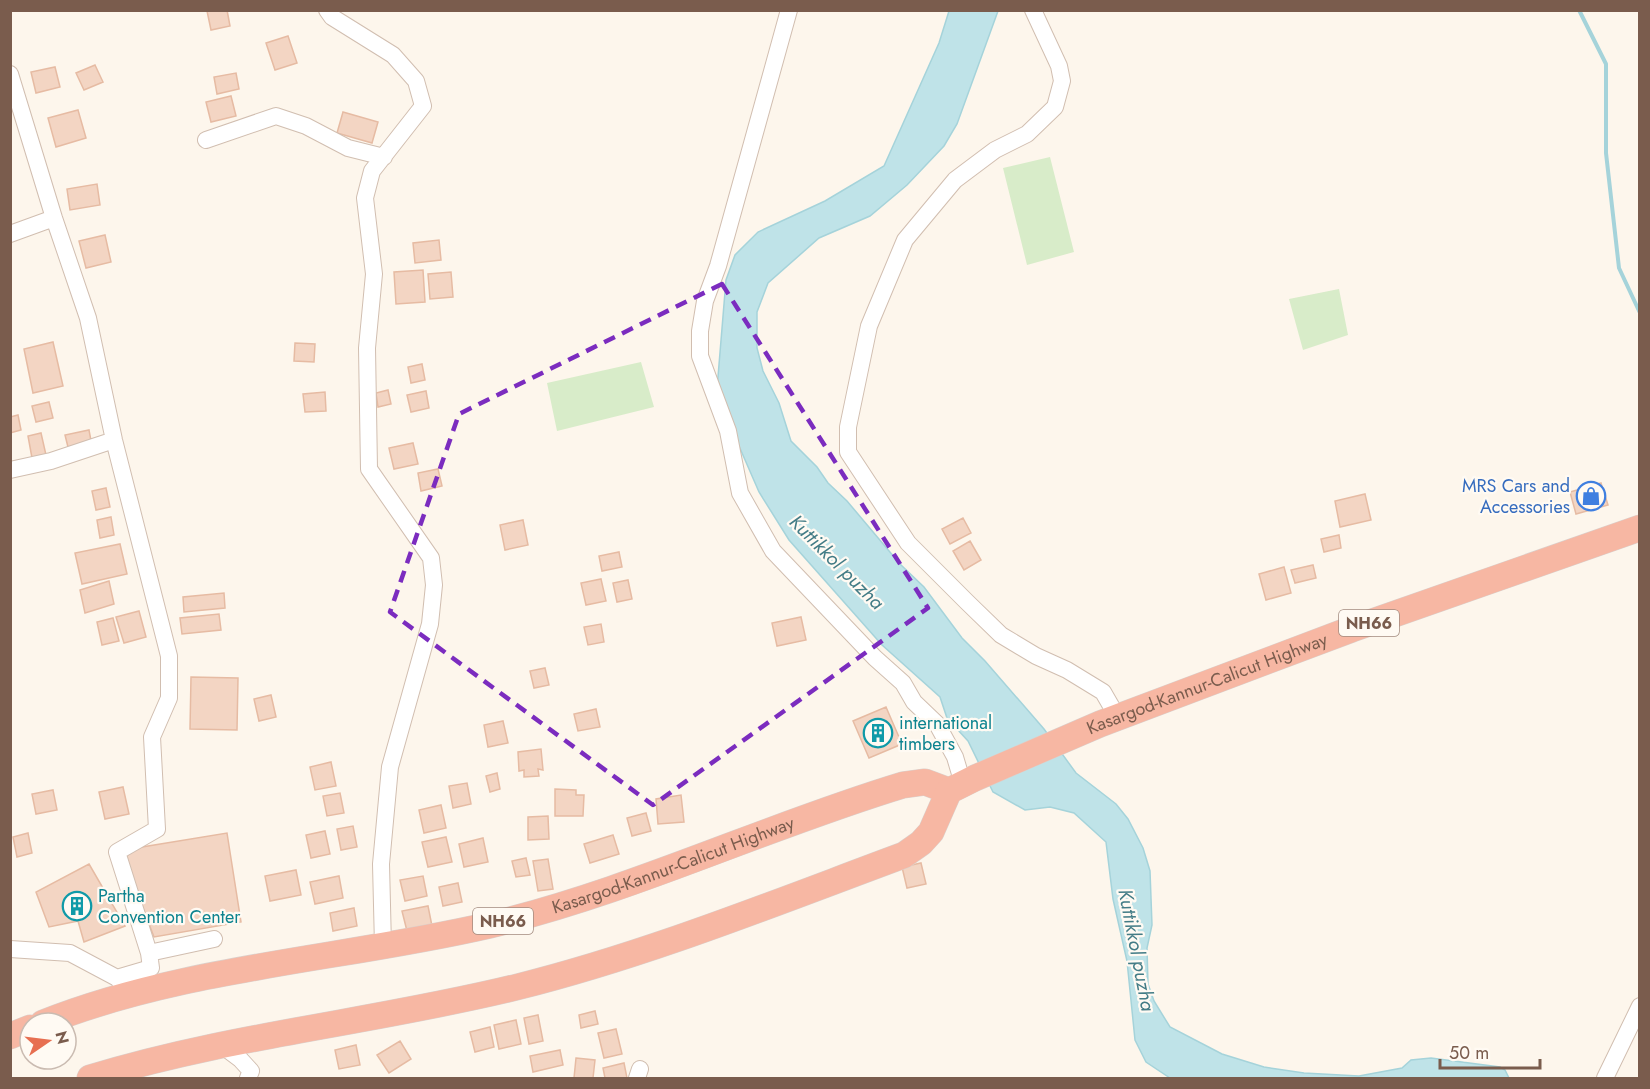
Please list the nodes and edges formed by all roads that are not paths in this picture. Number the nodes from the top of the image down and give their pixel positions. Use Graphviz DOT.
graph roads {
  1 [pos="327,10"];
  2 [pos="789,10"];
  3 [pos="1033,10"];
  4 [pos="10,74"];
  5 [pos="206,140"];
  6 [pos="384,157"];
  7 [pos="54,218"];
  8 [pos="10,234"];
  9 [pos="114,440"];
  10 [pos="10,470"];
  11 [pos="1640,528"];
  12 [pos="1109,721"];
  13 [pos="962,784"];
  14 [pos="214,939"];
  15 [pos="382,946"];
  16 [pos="10,949"];
  17 [pos="149,953"];
  18 [pos="124,986"];
  19 [pos="1640,1006"];
  20 [pos="73,1011"];
  21 [pos="219,1044"];
  22 [pos="103,1076"];
  23 [pos="248,1078"];
  24 [pos="1605,1078"];
  1 -- 6 [label="street"];
  2 -- 13 [label="street"];
  3 -- 12 [label="street"];
  4 -- 7 [label="street"];
  5 -- 6 [label="street"];
  6 -- 15 [label="street"];
  7 -- 8 [label="street"];
  7 -- 9 [label="street"];
  9 -- 10 [label="street"];
  9 -- 17 [label="street"];
  11 -- 12 [label="highway, Kasargod-Kannur-Calicut Highway / NH66"];
  12 -- 13 [label="highway, Kasargod-Kannur-Calicut Highway / NH66"];
  13 -- 15 [label="highway, Kasargod-Kannur-Calicut Highway / NH66"];
  13 -- 21 [label="highway"];
  14 -- 17 [label="street"];
  15 -- 18 [label="highway, Kasargod-Kannur-Calicut Highway / NH66"];
  16 -- 18 [label="street"];
  17 -- 18 [label="street"];
  18 -- 20 [label="highway, Kasargod-Kannur-Calicut Highway / NH66"];
  19 -- 24 [label="street"];
  21 -- 22 [label="highway"];
  21 -- 23 [label="street"];
}
